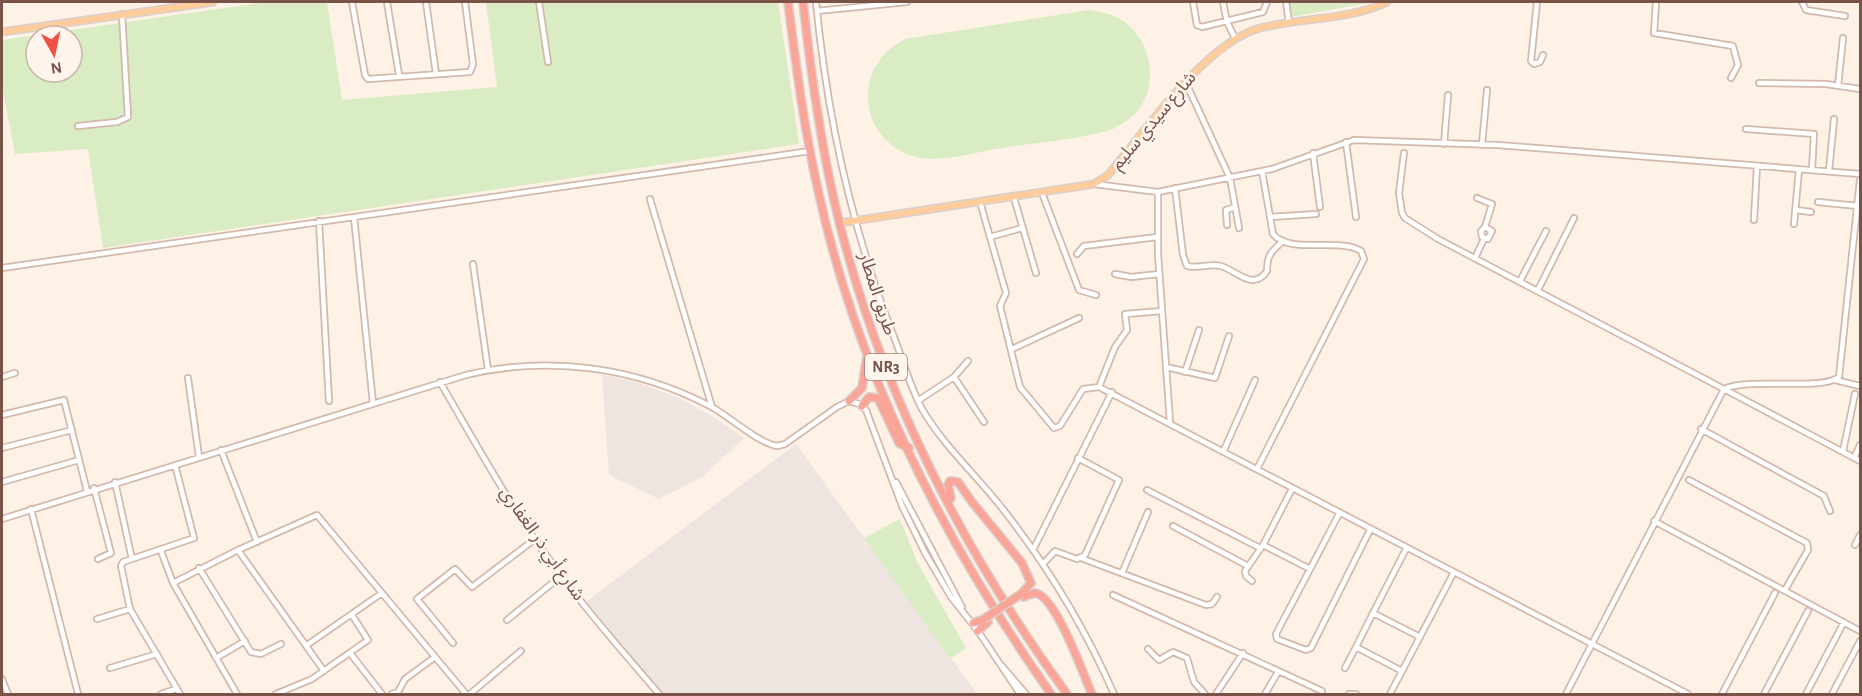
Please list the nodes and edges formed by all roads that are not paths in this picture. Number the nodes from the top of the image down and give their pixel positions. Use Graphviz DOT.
graph roads {
  1 [pos="213,2"];
  2 [pos="352,2"];
  3 [pos="387,2"];
  4 [pos="426,2"];
  5 [pos="465,2"];
  6 [pos="539,2"];
  7 [pos="788,2"];
  8 [pos="802,2"];
  9 [pos="816,2"];
  10 [pos="908,2"];
  11 [pos="1193,2"];
  12 [pos="1223,2"];
  13 [pos="1267,2"];
  14 [pos="1286,2"];
  15 [pos="1387,2"];
  16 [pos="1537,2"];
  17 [pos="1656,2"];
  18 [pos="1802,2"];
  19 [pos="817,11"];
  20 [pos="122,14"];
  21 [pos="1845,16"];
  22 [pos="1227,22"];
  23 [pos="1289,23"];
  24 [pos="2,32"];
  25 [pos="1234,38"];
  26 [pos="1843,38"];
  27 [pos="1543,55"];
  28 [pos="548,62"];
  29 [pos="436,74"];
  30 [pos="399,75"];
  31 [pos="1731,78"];
  32 [pos="1186,83"];
  33 [pos="1760,83"];
  34 [pos="1838,86"];
  35 [pos="1860,89"];
  36 [pos="1487,90"];
  37 [pos="1449,95"];
  38 [pos="1834,118"];
  39 [pos="78,126"];
  40 [pos="1746,129"];
  41 [pos="1346,142"];
  42 [pos="1444,144"];
  43 [pos="1482,145"];
  44 [pos="810,151"];
  45 [pos="1313,153"];
  46 [pos="1404,153"];
  47 [pos="1757,166"];
  48 [pos="1799,169"];
  49 [pos="1812,170"];
  50 [pos="1262,171"];
  51 [pos="1829,171"];
  52 [pos="1860,174"];
  53 [pos="1230,178"];
  54 [pos="1860,180"];
  55 [pos="1094,184"];
  56 [pos="1175,188"];
  57 [pos="1158,192"];
  58 [pos="1042,193"];
  59 [pos="1014,198"];
  60 [pos="1477,198"];
  61 [pos="650,199"];
  62 [pos="980,202"];
  63 [pos="1818,202"];
  64 [pos="1858,206"];
  65 [pos="1235,207"];
  66 [pos="1320,207"];
  67 [pos="1796,210"];
  68 [pos="1811,212"];
  69 [pos="1316,214"];
  70 [pos="354,217"];
  71 [pos="1270,217"];
  72 [pos="1356,217"];
  73 [pos="1574,218"];
  74 [pos="855,220"];
  75 [pos="1754,220"];
  76 [pos="320,221"];
  77 [pos="840,223"];
  78 [pos="1794,224"];
  79 [pos="1227,225"];
  80 [pos="1485,227"];
  81 [pos="1022,228"];
  82 [pos="1239,228"];
  83 [pos="1546,231"];
  84 [pos="1858,236"];
  85 [pos="990,237"];
  86 [pos="1157,237"];
  87 [pos="1484,239"];
  88 [pos="1283,241"];
  89 [pos="1077,254"];
  90 [pos="1475,258"];
  91 [pos="473,264"];
  92 [pos="2,268"];
  93 [pos="1036,273"];
  94 [pos="1115,274"];
  95 [pos="1159,274"];
  96 [pos="1520,281"];
  97 [pos="1538,290"];
  98 [pos="1096,296"];
  99 [pos="1162,311"];
  100 [pos="1079,318"];
  101 [pos="1199,330"];
  102 [pos="1229,336"];
  103 [pos="1012,349"];
  104 [pos="867,354"];
  105 [pos="968,361"];
  106 [pos="1166,367"];
  107 [pos="488,369"];
  108 [pos="1185,372"];
  109 [pos="15,373"];
  110 [pos="2,377"];
  111 [pos="954,377"];
  112 [pos="188,378"];
  113 [pos="1255,380"];
  114 [pos="1835,380"];
  115 [pos="440,382"];
  116 [pos="1860,386"];
  117 [pos="1100,387"];
  118 [pos="1724,389"];
  119 [pos="1112,393"];
  120 [pos="1855,394"];
  121 [pos="918,400"];
  122 [pos="329,401"];
  123 [pos="849,401"];
  124 [pos="373,403"];
  125 [pos="862,406"];
  126 [pos="712,407"];
  127 [pos="2,415"];
  128 [pos="984,422"];
  129 [pos="1170,422"];
  130 [pos="1701,429"];
  131 [pos="72,430"];
  132 [pos="1860,445"];
  133 [pos="2,448"];
  134 [pos="909,448"];
  135 [pos="221,450"];
  136 [pos="1224,450"];
  137 [pos="1843,451"];
  138 [pos="199,458"];
  139 [pos="1078,458"];
  140 [pos="1854,458"];
  141 [pos="80,460"];
  142 [pos="1860,461"];
  143 [pos="174,465"];
  144 [pos="1257,469"];
  145 [pos="1689,480"];
  146 [pos="2,482"];
  147 [pos="115,482"];
  148 [pos="94,488"];
  149 [pos="1292,489"];
  150 [pos="1147,490"];
  151 [pos="87,491"];
  152 [pos="31,509"];
  153 [pos="1830,511"];
  154 [pos="1148,512"];
  155 [pos="1339,514"];
  156 [pos="2,519"];
  157 [pos="1654,520"];
  158 [pos="1173,526"];
  159 [pos="1370,530"];
  160 [pos="1860,536"];
  161 [pos="535,539"];
  162 [pos="257,542"];
  163 [pos="1855,545"];
  164 [pos="1262,546"];
  165 [pos="1406,549"];
  166 [pos="238,550"];
  167 [pos="1033,550"];
  168 [pos="161,551"];
  169 [pos="1081,558"];
  170 [pos="132,559"];
  171 [pos="98,560"];
  172 [pos="1043,564"];
  173 [pos="984,565"];
  174 [pos="1248,566"];
  175 [pos="199,568"];
  176 [pos="1310,569"];
  177 [pos="1122,573"];
  178 [pos="1453,574"];
  179 [pos="561,576"];
  180 [pos="1252,581"];
  181 [pos="173,583"];
  182 [pos="1785,590"];
  183 [pos="382,593"];
  184 [pos="1775,593"];
  185 [pos="1113,595"];
  186 [pos="1022,596"];
  187 [pos="1217,597"];
  188 [pos="130,609"];
  189 [pos="1808,611"];
  190 [pos="1373,613"];
  191 [pos="352,615"];
  192 [pos="97,619"];
  193 [pos="507,620"];
  194 [pos="986,620"];
  195 [pos="1844,622"];
  196 [pos="973,623"];
  197 [pos="978,631"];
  198 [pos="1860,631"];
  199 [pos="1420,637"];
  200 [pos="245,641"];
  201 [pos="1860,641"];
  202 [pos="453,643"];
  203 [pos="281,644"];
  204 [pos="307,645"];
  205 [pos="1590,645"];
  206 [pos="1356,647"];
  207 [pos="1148,649"];
  208 [pos="521,651"];
  209 [pos="350,653"];
  210 [pos="1243,653"];
  211 [pos="157,654"];
  212 [pos="435,657"];
  213 [pos="216,658"];
  214 [pos="1002,666"];
  215 [pos="110,668"];
  216 [pos="1346,668"];
  217 [pos="324,671"];
  218 [pos="1402,671"];
  219 [pos="1278,672"];
  220 [pos="2,679"];
  221 [pos="176,689"];
  222 [pos="1322,691"];
  223 [pos="8,694"];
  224 [pos="78,694"];
  225 [pos="161,694"];
  226 [pos="180,694"];
  227 [pos="237,694"];
  228 [pos="276,694"];
  229 [pos="382,694"];
  230 [pos="392,694"];
  231 [pos="468,694"];
  232 [pos="658,694"];
  233 [pos="1020,694"];
  234 [pos="1026,694"];
  235 [pos="1051,694"];
  236 [pos="1067,694"];
  237 [pos="1092,694"];
  238 [pos="1114,694"];
  239 [pos="1205,694"];
  240 [pos="1216,694"];
  241 [pos="1265,694"];
  242 [pos="1349,694"];
  243 [pos="1356,694"];
  244 [pos="1390,694"];
  245 [pos="1566,694"];
  246 [pos="1688,694"];
  247 [pos="1722,694"];
  248 [pos="1764,694"];
  249 [pos="1806,694"];
  250 [pos="1832,694"];
  1 -- 20 [label="main road"];
  2 -- 30 [label="street"];
  3 -- 30 [label="street"];
  4 -- 29 [label="street"];
  5 -- 29 [label="street"];
  6 -- 28 [label="street"];
  7 -- 44 [label="highway, طريق المطار / NR3"];
  8 -- 77 [label="highway, طريق المطار / NR3"];
  9 -- 19 [label="street"];
  10 -- 19 [label="street"];
  11 -- 22 [label="street"];
  12 -- 22 [label="street"];
  13 -- 22 [label="street"];
  14 -- 23 [label="street"];
  15 -- 23 [label="main road, شارع سيدي سليم"];
  16 -- 27 [label="street"];
  17 -- 31 [label="street"];
  18 -- 21 [label="street"];
  19 -- 74 [label="street"];
  20 -- 24 [label="main road"];
  20 -- 39 [label="street"];
  22 -- 25 [label="street"];
  23 -- 25 [label="main road, شارع سيدي سليم"];
  25 -- 32 [label="main road, شارع سيدي سليم"];
  26 -- 34 [label="street"];
  29 -- 30 [label="street"];
  32 -- 53 [label="street"];
  32 -- 55 [label="main road, شارع سيدي سليم"];
  33 -- 34 [label="street"];
  34 -- 35 [label="street"];
  36 -- 43 [label="street"];
  37 -- 42 [label="street"];
  38 -- 51 [label="street"];
  40 -- 49 [label="street"];
  41 -- 42 [label="street"];
  41 -- 45 [label="street"];
  41 -- 72 [label="street"];
  42 -- 43 [label="street"];
  43 -- 47 [label="street"];
  44 -- 70 [label="street"];
  44 -- 104 [label="highway, طريق المطار / NR3"];
  45 -- 50 [label="street"];
  45 -- 66 [label="street"];
  46 -- 90 [label="street"];
  47 -- 48 [label="street"];
  47 -- 75 [label="street"];
  48 -- 49 [label="street"];
  48 -- 67 [label="street"];
  49 -- 51 [label="street"];
  50 -- 53 [label="street"];
  50 -- 71 [label="street"];
  51 -- 52 [label="street"];
  53 -- 56 [label="street"];
  53 -- 65 [label="street"];
  54 -- 64 [label="street"];
  55 -- 57 [label="street"];
  55 -- 58 [label="main road, شارع سيدي سليم"];
  56 -- 57 [label="street"];
  56 -- 88 [label="street"];
  57 -- 86 [label="street"];
  58 -- 59 [label="main road, شارع سيدي سليم"];
  58 -- 98 [label="street"];
  59 -- 62 [label="main road, شارع سيدي سليم"];
  59 -- 81 [label="street"];
  60 -- 80 [label="street"];
  61 -- 126 [label="street"];
  62 -- 74 [label="main road, شارع سيدي سليم"];
  62 -- 85 [label="street"];
  63 -- 64 [label="street"];
  64 -- 84 [label="street"];
  65 -- 79 [label="street"];
  65 -- 82 [label="street"];
  67 -- 68 [label="street"];
  67 -- 78 [label="street"];
  69 -- 71 [label="street"];
  70 -- 76 [label="street"];
  70 -- 124 [label="street"];
  71 -- 88 [label="street"];
  73 -- 97 [label="street"];
  74 -- 77 [label="main road, شارع سيدي سليم"];
  74 -- 121 [label="street"];
  76 -- 92 [label="street"];
  76 -- 122 [label="street"];
  77 -- 173 [label="highway, طريق المطار / NR3"];
  80 -- 87 [label="street"];
  80 -- 87 [label="street"];
  81 -- 85 [label="street"];
  81 -- 93 [label="street"];
  83 -- 96 [label="street"];
  84 -- 114 [label="street"];
  85 -- 103 [label="street"];
  86 -- 89 [label="street"];
  86 -- 95 [label="street"];
  87 -- 90 [label="street"];
  88 -- 144 [label="street"];
  90 -- 96 [label="street"];
  91 -- 107 [label="street"];
  94 -- 95 [label="street"];
  95 -- 99 [label="street"];
  96 -- 97 [label="street"];
  97 -- 118 [label="street"];
  99 -- 106 [label="street"];
  99 -- 117 [label="street"];
  100 -- 103 [label="street"];
  101 -- 108 [label="street"];
  102 -- 108 [label="street"];
  103 -- 117 [label="street"];
  104 -- 123 [label="highway"];
  104 -- 134 [label="highway, طريق المطار / NR3"];
  105 -- 111 [label="street"];
  106 -- 108 [label="street"];
  106 -- 129 [label="street"];
  107 -- 115 [label="street"];
  107 -- 126 [label="street"];
  109 -- 110 [label="street"];
  111 -- 121 [label="street"];
  111 -- 128 [label="street"];
  112 -- 138 [label="street"];
  113 -- 136 [label="street"];
  114 -- 116 [label="street"];
  114 -- 118 [label="street"];
  115 -- 124 [label="street"];
  115 -- 161 [label="street, شارع أبي ذر الغفاري"];
  117 -- 119 [label="street"];
  118 -- 130 [label="street"];
  118 -- 137 [label="street"];
  119 -- 129 [label="street"];
  119 -- 139 [label="street"];
  120 -- 137 [label="street"];
  121 -- 167 [label="street"];
  123 -- 125 [label="street"];
  123 -- 126 [label="street"];
  124 -- 135 [label="street"];
  125 -- 134 [label="highway"];
  125 -- 196 [label="street"];
  127 -- 131 [label="street"];
  129 -- 136 [label="street"];
  130 -- 153 [label="street"];
  130 -- 157 [label="street"];
  131 -- 133 [label="street"];
  131 -- 141 [label="street"];
  132 -- 140 [label="street"];
  134 -- 235 [label="highway, طريق المطار / NR3"];
  135 -- 138 [label="street"];
  135 -- 162 [label="street"];
  136 -- 144 [label="street"];
  137 -- 140 [label="street"];
  138 -- 143 [label="street"];
  139 -- 167 [label="street"];
  139 -- 169 [label="street"];
  140 -- 142 [label="street"];
  141 -- 146 [label="street"];
  141 -- 151 [label="street"];
  143 -- 147 [label="street"];
  143 -- 168 [label="street"];
  144 -- 149 [label="street"];
  145 -- 182 [label="street"];
  147 -- 148 [label="street"];
  147 -- 170 [label="street"];
  148 -- 151 [label="street"];
  148 -- 171 [label="street"];
  149 -- 155 [label="street"];
  149 -- 164 [label="street"];
  150 -- 164 [label="street"];
  151 -- 152 [label="street"];
  152 -- 156 [label="street"];
  152 -- 224 [label="street"];
  154 -- 177 [label="street"];
  155 -- 159 [label="street"];
  155 -- 176 [label="street"];
  157 -- 182 [label="street"];
  157 -- 205 [label="street"];
  158 -- 174 [label="street"];
  159 -- 165 [label="street"];
  159 -- 176 [label="street"];
  160 -- 163 [label="street"];
  161 -- 179 [label="street, شارع أبي ذر الغفاري"];
  161 -- 202 [label="street"];
  162 -- 166 [label="street"];
  162 -- 183 [label="street"];
  164 -- 174 [label="street"];
  164 -- 176 [label="street"];
  165 -- 178 [label="street"];
  165 -- 190 [label="street"];
  166 -- 175 [label="street"];
  166 -- 204 [label="street"];
  167 -- 172 [label="street"];
  168 -- 170 [label="street"];
  168 -- 181 [label="street"];
  169 -- 172 [label="street"];
  169 -- 177 [label="street"];
  170 -- 188 [label="street"];
  172 -- 238 [label="street"];
  173 -- 186 [label="highway"];
  173 -- 236 [label="highway, طريق المطار / NR3"];
  174 -- 180 [label="street"];
  175 -- 181 [label="street"];
  175 -- 200 [label="street"];
  177 -- 187 [label="street"];
  178 -- 199 [label="street"];
  178 -- 205 [label="street"];
  179 -- 193 [label="street"];
  179 -- 232 [label="street, شارع أبي ذر الغفاري"];
  181 -- 213 [label="street"];
  182 -- 195 [label="street"];
  183 -- 191 [label="street"];
  183 -- 212 [label="street"];
  184 -- 247 [label="street"];
  185 -- 210 [label="street"];
  186 -- 194 [label="highway, bridge"];
  186 -- 237 [label="highway"];
  188 -- 192 [label="street"];
  188 -- 211 [label="street"];
  189 -- 248 [label="street"];
  190 -- 199 [label="street"];
  190 -- 206 [label="street"];
  191 -- 204 [label="street"];
  191 -- 209 [label="street"];
  194 -- 196 [label="highway"];
  194 -- 197 [label="highway"];
  195 -- 198 [label="street"];
  195 -- 249 [label="street"];
  196 -- 197 [label="street"];
  197 -- 214 [label="street"];
  199 -- 218 [label="street"];
  200 -- 203 [label="street"];
  200 -- 213 [label="street"];
  201 -- 250 [label="street"];
  204 -- 217 [label="street"];
  205 -- 245 [label="street"];
  205 -- 246 [label="street"];
  206 -- 216 [label="street"];
  206 -- 218 [label="street"];
  207 -- 239 [label="street"];
  208 -- 231 [label="street"];
  209 -- 217 [label="street"];
  209 -- 229 [label="street"];
  210 -- 219 [label="street"];
  210 -- 240 [label="street"];
  211 -- 215 [label="street"];
  211 -- 221 [label="street"];
  212 -- 230 [label="street"];
  212 -- 231 [label="street"];
  213 -- 227 [label="street"];
  214 -- 233 [label="street"];
  214 -- 234 [label="street"];
  217 -- 228 [label="street"];
  218 -- 244 [label="street"];
  219 -- 222 [label="street"];
  219 -- 241 [label="street"];
  220 -- 223 [label="street"];
  221 -- 225 [label="street"];
  221 -- 226 [label="street"];
  242 -- 243 [label="street"];
}
